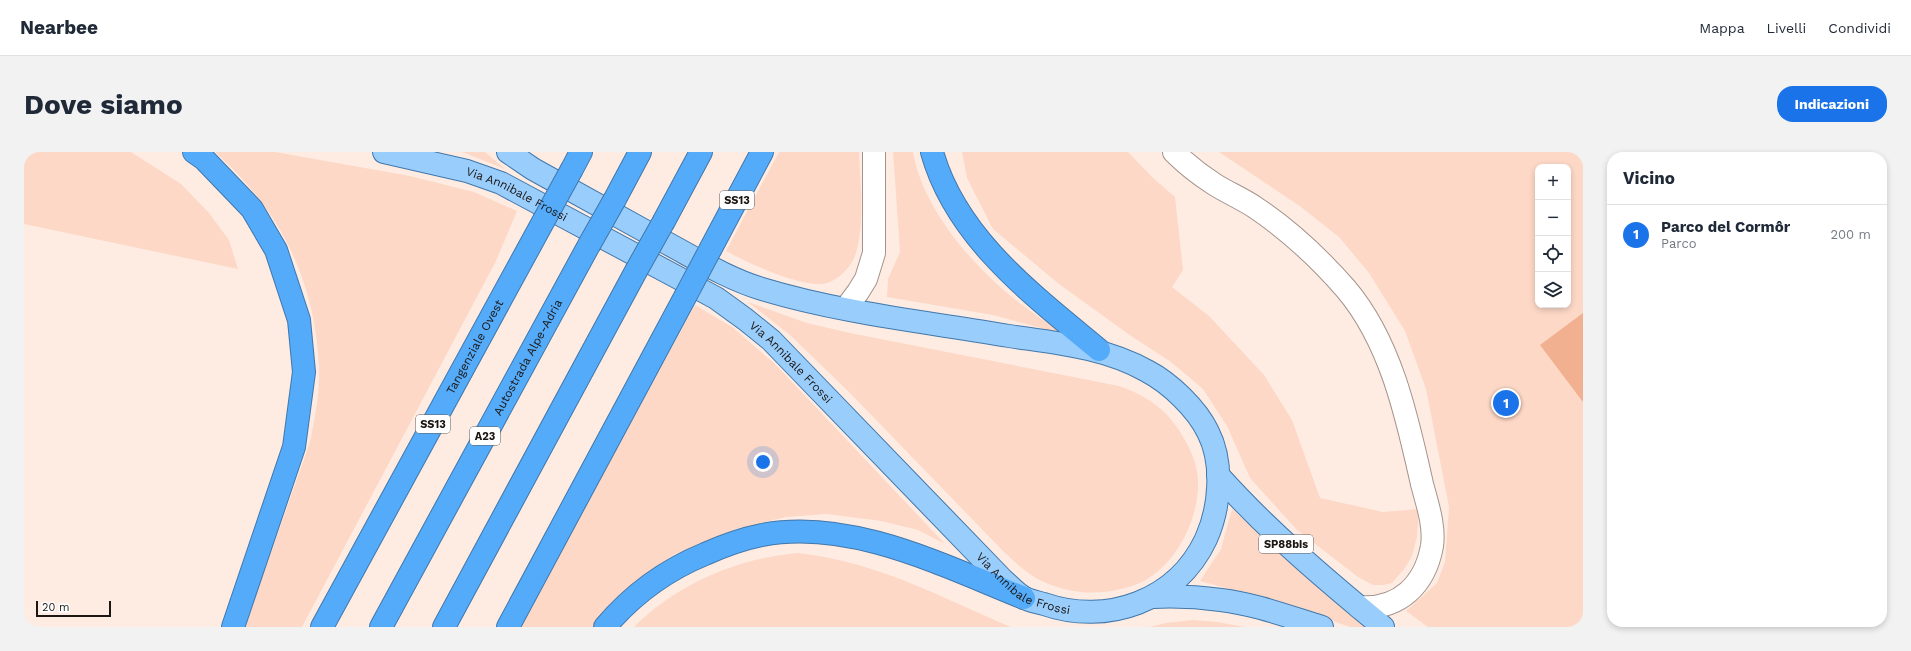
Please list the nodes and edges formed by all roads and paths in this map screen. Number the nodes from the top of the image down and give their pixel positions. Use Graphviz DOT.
graph roads {
  1 [pos="194,152"];
  2 [pos="384,152"];
  3 [pos="508,152"];
  4 [pos="640,152"];
  5 [pos="701,152"];
  6 [pos="762,152"];
  7 [pos="874,152"];
  8 [pos="932,152"];
  9 [pos="1174,152"];
  10 [pos="577,160"];
  11 [pos="846,308"];
  12 [pos="1099,350"];
  13 [pos="1218,475"];
  14 [pos="1153,597"];
  15 [pos="1024,598"];
  16 [pos="1359,608"];
  17 [pos="233,627"];
  18 [pos="322,627"];
  19 [pos="381,627"];
  20 [pos="444,627"];
  21 [pos="508,627"];
  22 [pos="605,627"];
  23 [pos="1322,627"];
  24 [pos="1383,627"];
  1 -- 17 [label="highway"];
  2 -- 15 [label="main road, Via Annibale Frossi"];
  3 -- 11 [label="main road, Via Annibale Frossi"];
  4 -- 19 [label="highway, Autostrada Alpe-Adria / A23, bridge"];
  5 -- 20 [label="highway, bridge"];
  6 -- 21 [label="highway, SS13, bridge"];
  7 -- 11 [label="lane"];
  8 -- 12 [label="highway"];
  9 -- 16 [label="lane"];
  10 -- 18 [label="highway, Tangenziale Ovest / SS13, bridge"];
  11 -- 12 [label="main road, Via Annibale Frossi"];
  12 -- 13 [label="main road, Via Annibale Frossi"];
  13 -- 14 [label="main road, Via Annibale Frossi"];
  13 -- 16 [label="main road, SP88bis"];
  14 -- 15 [label="main road, Via Annibale Frossi"];
  14 -- 23 [label="main road, Via Annibale Frossi"];
  15 -- 22 [label="highway"];
  16 -- 24 [label="main road, SP88bis"];
}
